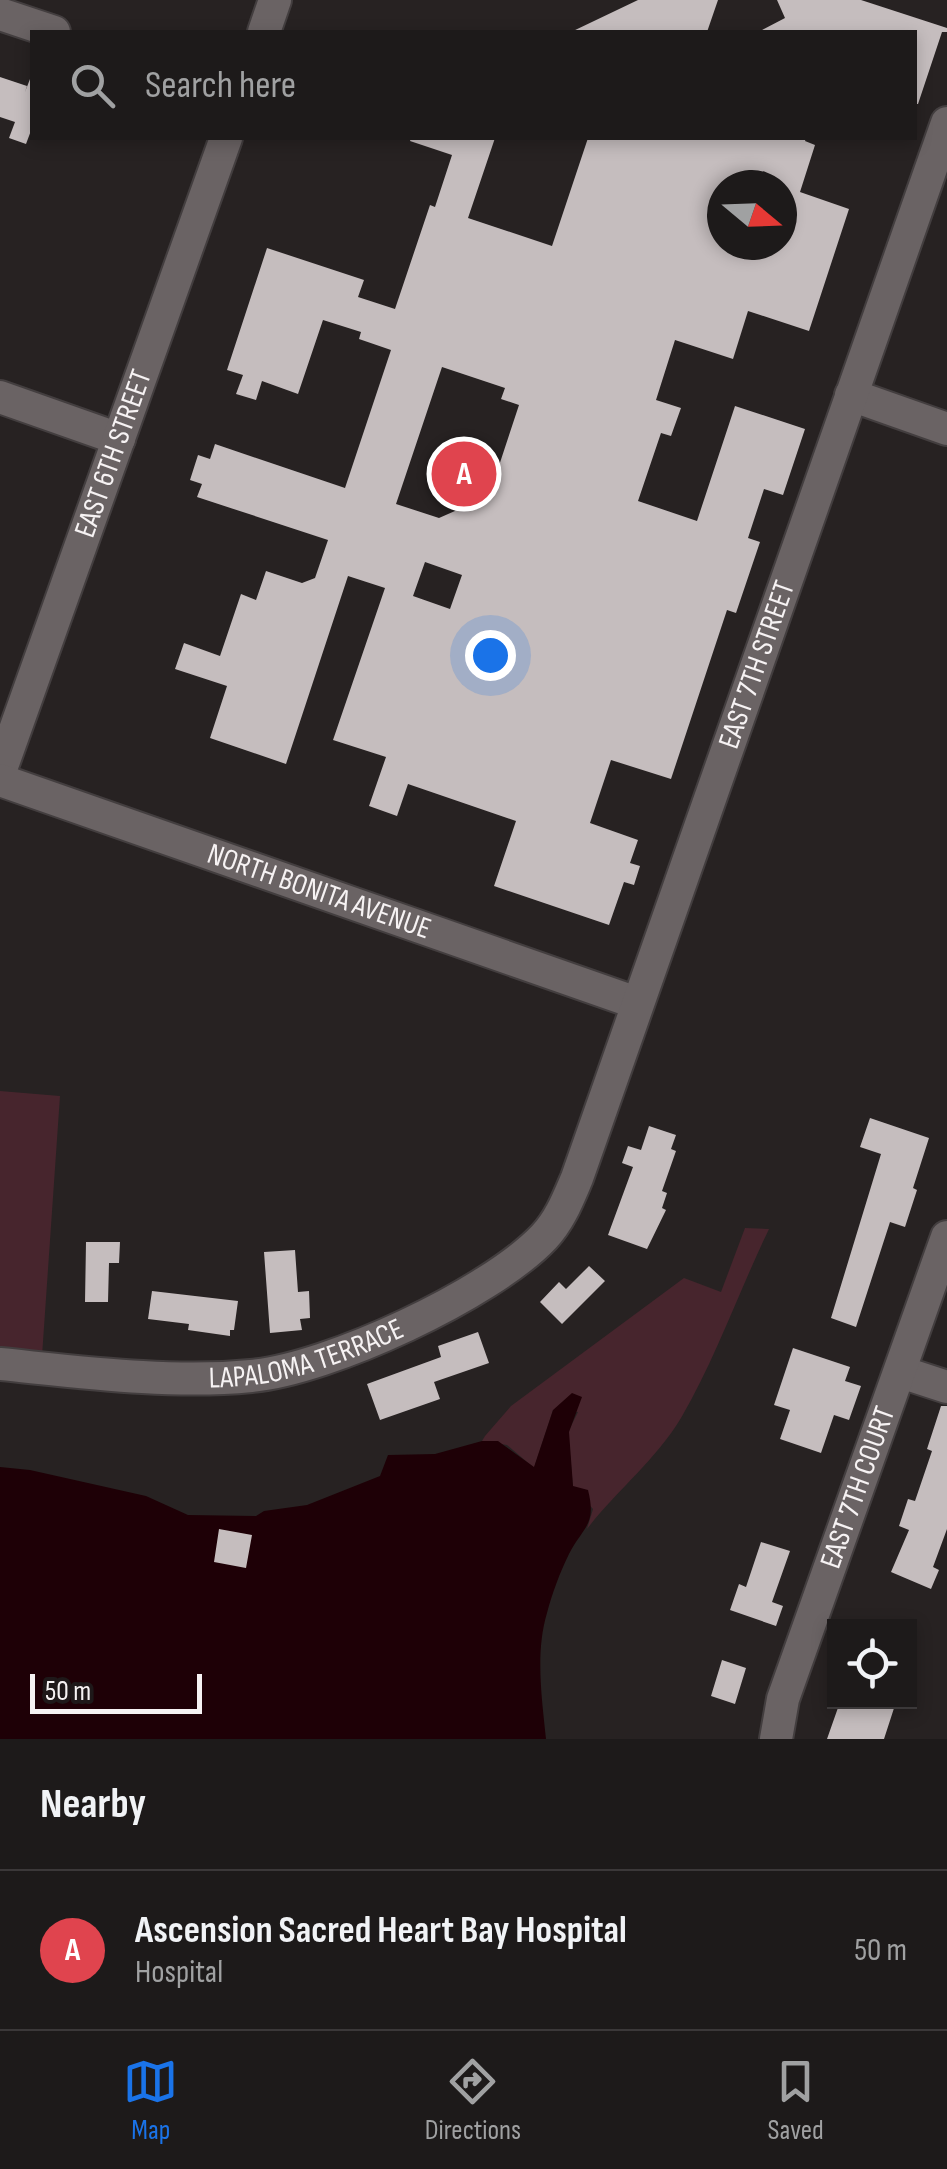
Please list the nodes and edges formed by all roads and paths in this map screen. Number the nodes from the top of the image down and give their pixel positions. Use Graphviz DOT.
graph roads {
  1 [pos="275,0"];
  2 [pos="0,14"];
  3 [pos="48,30"];
  4 [pos="265,30"];
  5 [pos="947,123"];
  6 [pos="225,140"];
  7 [pos="851,395"];
  8 [pos="0,397"];
  9 [pos="947,429"];
  10 [pos="119,438"];
  11 [pos="0,776"];
  12 [pos="637,1002"];
  13 [pos="567,1203"];
  14 [pos="947,1237"];
  15 [pos="0,1364"];
  16 [pos="901,1372"];
  17 [pos="947,1388"];
  18 [pos="776,1739"];
  1 -- 4 [label="street"];
  2 -- 3 [label="street"];
  5 -- 7 [label="street, EAST 7TH STREET"];
  6 -- 10 [label="street, EAST 6TH STREET"];
  7 -- 9 [label="street"];
  7 -- 12 [label="street, EAST 7TH STREET"];
  8 -- 10 [label="street"];
  10 -- 11 [label="street, EAST 6TH STREET"];
  11 -- 12 [label="street, NORTH BONITA AVENUE"];
  12 -- 13 [label="street, EAST 7TH STREET"];
  13 -- 15 [label="street, LAPALOMA TERRACE"];
  14 -- 16 [label="street, EAST 7TH COURT"];
  16 -- 17 [label="street"];
  16 -- 18 [label="street, EAST 7TH COURT"];
}
